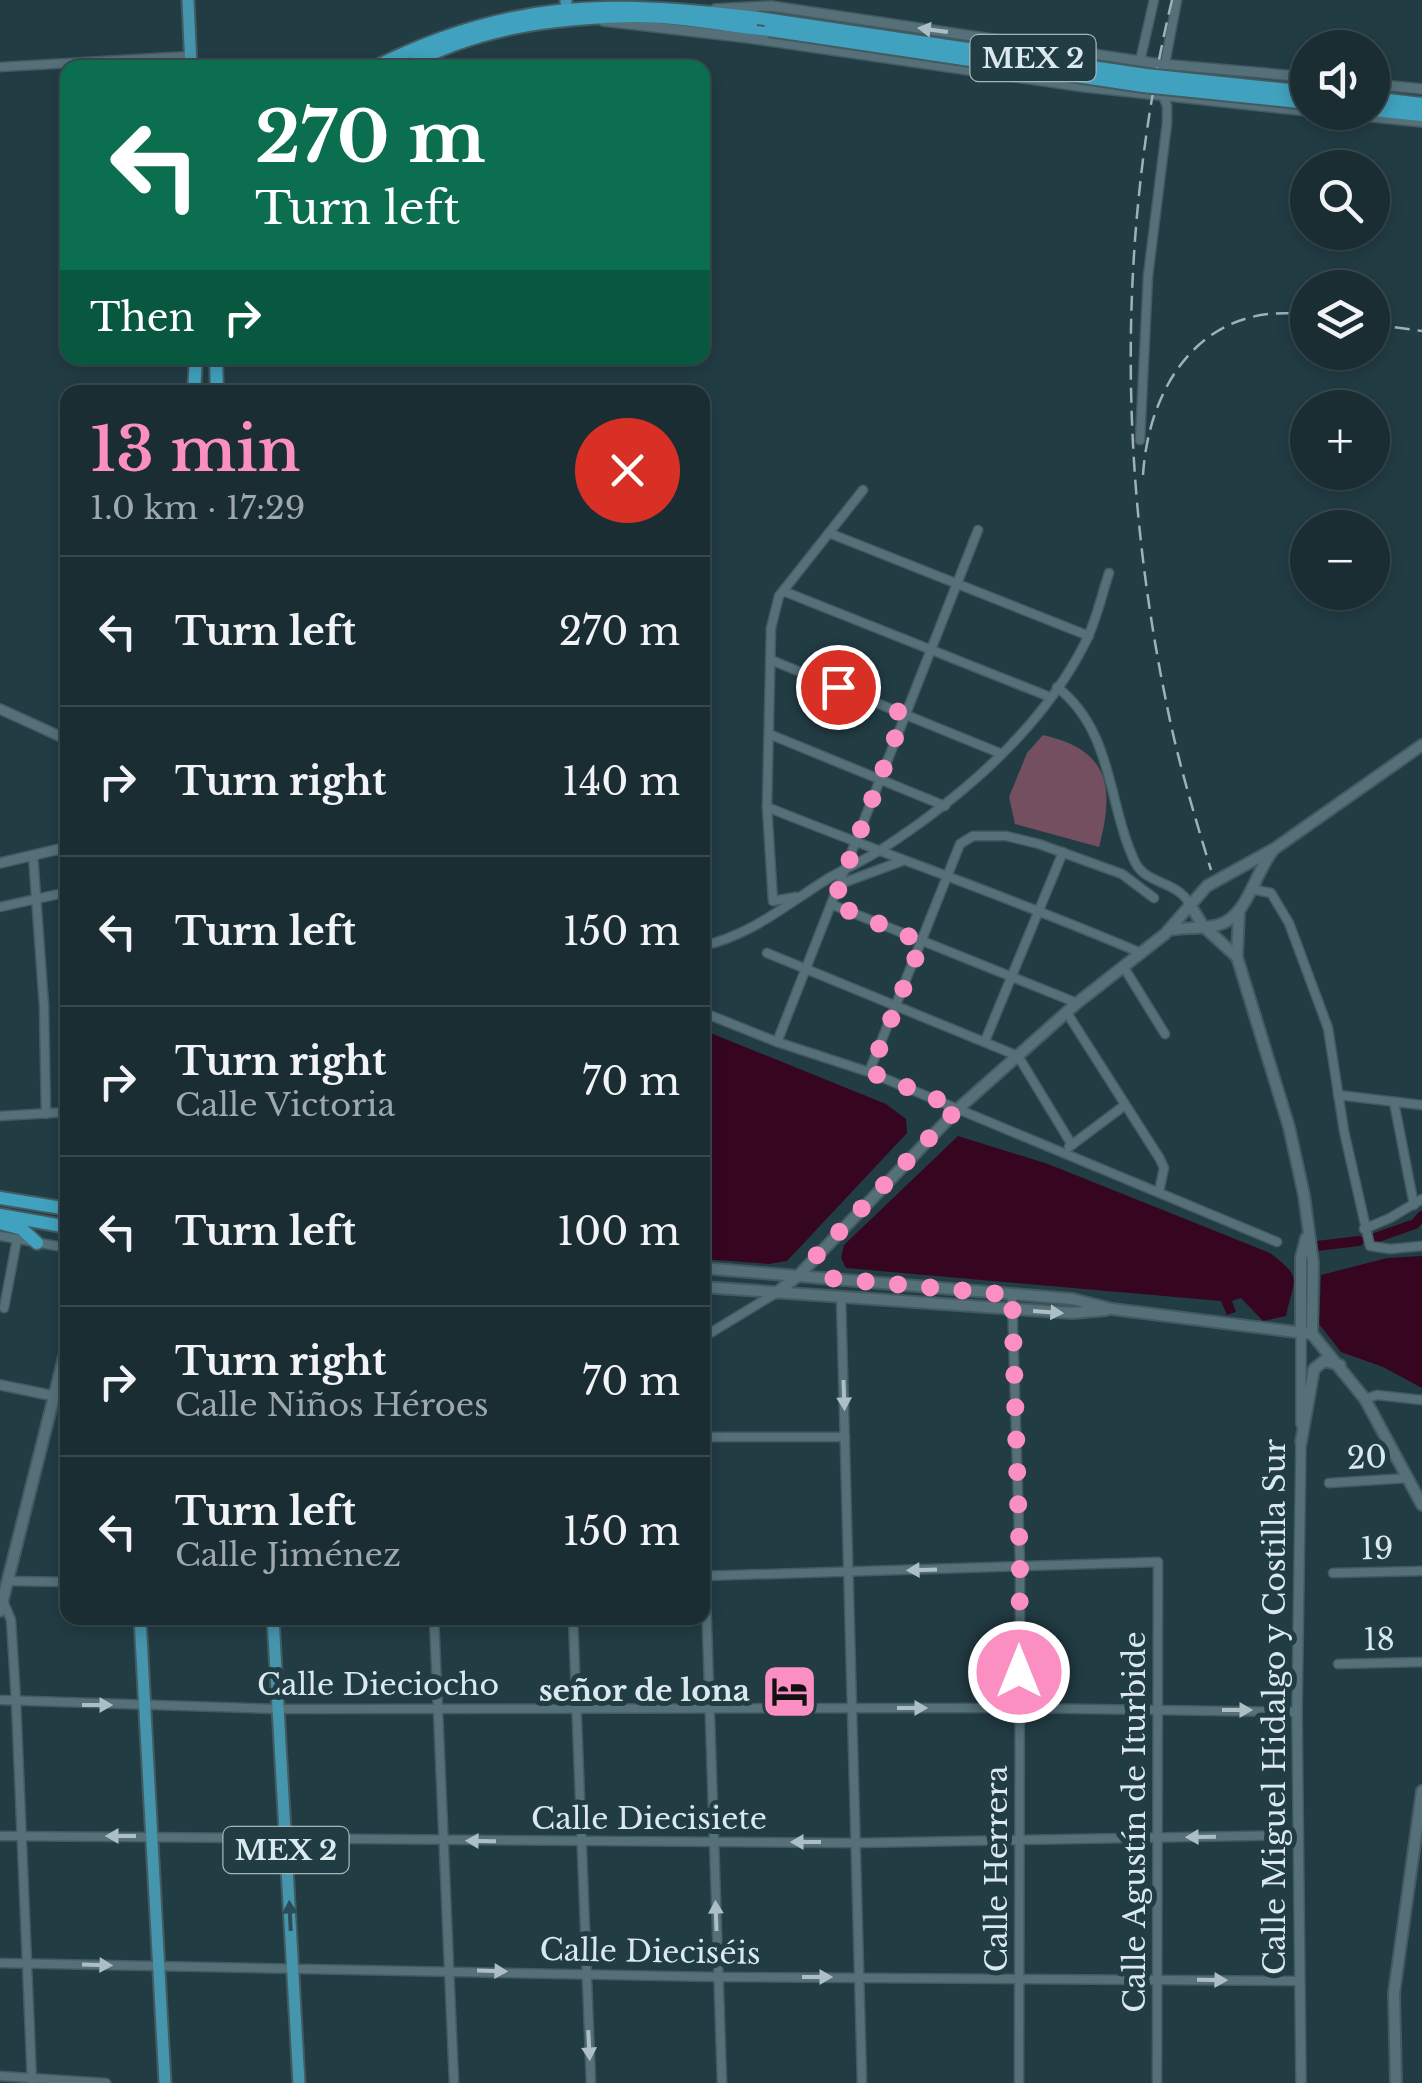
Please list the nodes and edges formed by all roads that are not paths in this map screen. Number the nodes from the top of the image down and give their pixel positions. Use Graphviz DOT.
graph roads {
  1 [pos="188,0"];
  2 [pos="1154,0"];
  3 [pos="1177,0"];
  4 [pos="566,1"];
  5 [pos="635,2"];
  6 [pos="700,10"];
  7 [pos="596,20"];
  8 [pos="530,23"];
  9 [pos="1103,55"];
  10 [pos="190,60"];
  11 [pos="386,60"];
  12 [pos="420,60"];
  13 [pos="1140,61"];
  14 [pos="1165,64"];
  15 [pos="60,66"];
  16 [pos="1205,66"];
  17 [pos="0,68"];
  18 [pos="1290,76"];
  19 [pos="1390,86"];
  20 [pos="1085,87"];
  21 [pos="1290,90"];
  22 [pos="1422,90"];
  23 [pos="1162,96"];
  24 [pos="1202,100"];
  25 [pos="1390,100"];
  26 [pos="1290,101"];
  27 [pos="1422,104"];
  28 [pos="1290,109"];
  29 [pos="1390,113"];
  30 [pos="1390,116"];
  31 [pos="1422,118"];
  32 [pos="1140,440"];
  33 [pos="863,490"];
  34 [pos="978,530"];
  35 [pos="828,532"];
  36 [pos="1109,573"];
  37 [pos="956,583"];
  38 [pos="782,591"];
  39 [pos="1088,636"];
  40 [pos="930,649"];
  41 [pos="771,660"];
  42 [pos="1057,687"];
  43 [pos="1050,697"];
  44 [pos="0,709"];
  45 [pos="904,714"];
  46 [pos="770,734"];
  47 [pos="60,736"];
  48 [pos="1422,746"];
  49 [pos="1002,754"];
  50 [pos="879,780"];
  51 [pos="944,806"];
  52 [pos="767,807"];
  53 [pos="854,842"];
  54 [pos="60,849"];
  55 [pos="1274,849"];
  56 [pos="878,852"];
  57 [pos="34,855"];
  58 [pos="1062,855"];
  59 [pos="902,860"];
  60 [pos="0,863"];
  61 [pos="1136,866"];
  62 [pos="846,868"];
  63 [pos="1228,873"];
  64 [pos="1122,874"];
  65 [pos="948,876"];
  66 [pos="840,884"];
  67 [pos="1251,889"];
  68 [pos="60,893"];
  69 [pos="801,896"];
  70 [pos="38,897"];
  71 [pos="1154,898"];
  72 [pos="1189,903"];
  73 [pos="833,904"];
  74 [pos="0,907"];
  75 [pos="1040,910"];
  76 [pos="1239,911"];
  77 [pos="1203,926"];
  78 [pos="1169,930"];
  79 [pos="922,942"];
  80 [pos="710,944"];
  81 [pos="1141,952"];
  82 [pos="767,953"];
  83 [pos="1236,956"];
  84 [pos="1123,966"];
  85 [pos="806,970"];
  86 [pos="1013,977"];
  87 [pos="1077,1003"];
  88 [pos="896,1006"];
  89 [pos="1067,1013"];
  90 [pos="710,1015"];
  91 [pos="1165,1034"];
  92 [pos="985,1041"];
  93 [pos="777,1042"];
  94 [pos="1018,1056"];
  95 [pos="870,1072"];
  96 [pos="1338,1095"];
  97 [pos="1394,1102"];
  98 [pos="1125,1105"];
  99 [pos="1422,1105"];
  100 [pos="958,1108"];
  101 [pos="60,1113"];
  102 [pos="46,1114"];
  103 [pos="0,1116"];
  104 [pos="1072,1145"];
  105 [pos="1061,1152"];
  106 [pos="1159,1191"];
  107 [pos="0,1198"];
  108 [pos="60,1202"];
  109 [pos="1418,1202"];
  110 [pos="46,1206"];
  111 [pos="60,1208"];
  112 [pos="0,1215"];
  113 [pos="0,1223"];
  114 [pos="60,1226"];
  115 [pos="1364,1229"];
  116 [pos="0,1236"];
  117 [pos="17,1239"];
  118 [pos="37,1242"];
  119 [pos="1278,1242"];
  120 [pos="60,1246"];
  121 [pos="1422,1246"];
  122 [pos="816,1256"];
  123 [pos="710,1269"];
  124 [pos="798,1275"];
  125 [pos="828,1278"];
  126 [pos="710,1288"];
  127 [pos="776,1293"];
  128 [pos="1012,1295"];
  129 [pos="841,1298"];
  130 [pos="4,1308"];
  131 [pos="1112,1309"];
  132 [pos="1013,1310"];
  133 [pos="710,1333"];
  134 [pos="1307,1333"];
  135 [pos="1341,1366"];
  136 [pos="60,1372"];
  137 [pos="0,1385"];
  138 [pos="54,1396"];
  139 [pos="1365,1399"];
  140 [pos="1422,1400"];
  141 [pos="710,1437"];
  142 [pos="845,1437"];
  143 [pos="1301,1442"];
  144 [pos="1408,1478"];
  145 [pos="1329,1483"];
  146 [pos="1422,1505"];
  147 [pos="1020,1566"];
  148 [pos="1422,1571"];
  149 [pos="1333,1572"];
  150 [pos="848,1573"];
  151 [pos="710,1576"];
  152 [pos="10,1582"];
  153 [pos="60,1582"];
  154 [pos="2,1606"];
  155 [pos="140,1625"];
  156 [pos="273,1625"];
  157 [pos="434,1625"];
  158 [pos="573,1625"];
  159 [pos="706,1625"];
  160 [pos="1422,1662"];
  161 [pos="1338,1664"];
  162 [pos="0,1700"];
  163 [pos="16,1701"];
  164 [pos="145,1705"];
  165 [pos="438,1708"];
  166 [pos="576,1708"];
  167 [pos="1018,1708"];
  168 [pos="278,1709"];
  169 [pos="709,1709"];
  170 [pos="852,1709"];
  171 [pos="1156,1710"];
  172 [pos="1297,1712"];
  173 [pos="1422,1791"];
  174 [pos="1298,1835"];
  175 [pos="0,1836"];
  176 [pos="22,1836"];
  177 [pos="152,1836"];
  178 [pos="285,1838"];
  179 [pos="1157,1838"];
  180 [pos="444,1840"];
  181 [pos="1020,1840"];
  182 [pos="713,1842"];
  183 [pos="580,1843"];
  184 [pos="856,1843"];
  185 [pos="0,1962"];
  186 [pos="27,1963"];
  187 [pos="159,1968"];
  188 [pos="292,1968"];
  189 [pos="450,1970"];
  190 [pos="586,1975"];
  191 [pos="719,1977"];
  192 [pos="860,1978"];
  193 [pos="1021,1979"];
  194 [pos="1157,1980"];
  195 [pos="1299,1981"];
  196 [pos="0,2076"];
  197 [pos="32,2081"];
  198 [pos="106,2083"];
  199 [pos="165,2083"];
  200 [pos="300,2083"];
  201 [pos="454,2083"];
  202 [pos="591,2083"];
  203 [pos="722,2083"];
  204 [pos="862,2083"];
  205 [pos="1019,2083"];
  206 [pos="1157,2083"];
  207 [pos="1301,2083"];
  208 [pos="1396,2083"];
  1 -- 10 [label="main road"];
  2 -- 13 [label="street"];
  3 -- 14 [label="street"];
  4 -- 5 [label="highway, MEX 2"];
  4 -- 8 [label="highway"];
  4 -- 11 [label="highway, MEX 2"];
  5 -- 6 [label="highway, MEX 2"];
  9 -- 6 [label="street, one-way"];
  6 -- 21 [label="highway, MEX 2, bridge"];
  7 -- 8 [label="highway, MEX 2"];
  7 -- 20 [label="street"];
  7 -- 26 [label="highway, MEX 2, bridge"];
  8 -- 12 [label="highway, MEX 2"];
  9 -- 13 [label="street"];
  9 -- 20 [label="street"];
  13 -- 14 [label="street"];
  14 -- 16 [label="street"];
  14 -- 23 [label="street"];
  15 -- 17 [label="street"];
  16 -- 18 [label="street"];
  16 -- 24 [label="street"];
  19 -- 22 [label="street"];
  20 -- 23 [label="street"];
  23 -- 24 [label="street"];
  23 -- 32 [label="street"];
  24 -- 28 [label="street"];
  25 -- 27 [label="highway"];
  29 -- 31 [label="highway"];
  30 -- 31 [label="street"];
  33 -- 35 [label="street"];
  34 -- 37 [label="street"];
  35 -- 37 [label="street"];
  35 -- 38 [label="street"];
  36 -- 39 [label="street"];
  37 -- 39 [label="street"];
  37 -- 40 [label="street"];
  38 -- 40 [label="street"];
  38 -- 41 [label="street"];
  39 -- 42 [label="street"];
  40 -- 43 [label="street"];
  40 -- 45 [label="street"];
  41 -- 45 [label="street"];
  41 -- 46 [label="street"];
  42 -- 43 [label="street"];
  42 -- 61 [label="street"];
  43 -- 49 [label="street"];
  44 -- 47 [label="street"];
  45 -- 49 [label="street"];
  45 -- 50 [label="street"];
  46 -- 50 [label="street"];
  46 -- 52 [label="street"];
  48 -- 55 [label="main road"];
  49 -- 51 [label="street"];
  50 -- 51 [label="street"];
  50 -- 53 [label="street"];
  51 -- 56 [label="street"];
  52 -- 53 [label="street"];
  52 -- 69 [label="street"];
  53 -- 56 [label="street"];
  53 -- 62 [label="street"];
  54 -- 57 [label="street"];
  55 -- 63 [label="main road"];
  55 -- 67 [label="main road"];
  56 -- 59 [label="street"];
  56 -- 62 [label="street"];
  57 -- 60 [label="street"];
  57 -- 70 [label="street"];
  58 -- 64 [label="street"];
  58 -- 65 [label="street"];
  58 -- 75 [label="street"];
  59 -- 65 [label="street"];
  59 -- 66 [label="street"];
  61 -- 64 [label="street"];
  61 -- 72 [label="street"];
  62 -- 66 [label="street"];
  62 -- 69 [label="street"];
  63 -- 67 [label="main road"];
  63 -- 72 [label="main road"];
  64 -- 71 [label="street"];
  65 -- 75 [label="street"];
  65 -- 79 [label="street"];
  66 -- 73 [label="street"];
  67 -- 76 [label="main road"];
  67 -- 96 [label="street"];
  68 -- 70 [label="street"];
  69 -- 80 [label="street"];
  70 -- 74 [label="street"];
  70 -- 102 [label="street"];
  72 -- 77 [label="main road"];
  72 -- 78 [label="main road"];
  73 -- 79 [label="street"];
  73 -- 85 [label="street"];
  75 -- 81 [label="street"];
  75 -- 86 [label="street"];
  76 -- 77 [label="main road"];
  76 -- 83 [label="main road"];
  77 -- 78 [label="main road"];
  77 -- 83 [label="main road"];
  78 -- 81 [label="main road"];
  79 -- 86 [label="street"];
  79 -- 88 [label="street"];
  81 -- 84 [label="main road"];
  82 -- 85 [label="street"];
  83 -- 134 [label="main road"];
  84 -- 87 [label="main road"];
  84 -- 91 [label="street"];
  85 -- 88 [label="street"];
  85 -- 93 [label="street"];
  86 -- 87 [label="street"];
  86 -- 92 [label="street"];
  87 -- 89 [label="main road"];
  88 -- 92 [label="street"];
  88 -- 95 [label="street"];
  89 -- 94 [label="main road"];
  89 -- 98 [label="street"];
  90 -- 93 [label="street"];
  92 -- 94 [label="street"];
  93 -- 95 [label="street"];
  94 -- 100 [label="main road"];
  94 -- 104 [label="street"];
  95 -- 100 [label="street"];
  96 -- 97 [label="street"];
  96 -- 115 [label="street"];
  97 -- 99 [label="street"];
  97 -- 109 [label="street"];
  98 -- 104 [label="street"];
  98 -- 106 [label="street"];
  100 -- 105 [label="street"];
  100 -- 122 [label="main road"];
  101 -- 102 [label="street"];
  102 -- 103 [label="street"];
  104 -- 105 [label="street"];
  105 -- 106 [label="street"];
  106 -- 119 [label="street"];
  107 -- 110 [label="highway"];
  108 -- 110 [label="highway"];
  109 -- 115 [label="street"];
  110 -- 111 [label="highway"];
  112 -- 114 [label="highway"];
  113 -- 118 [label="highway"];
  115 -- 121 [label="street"];
  116 -- 117 [label="street"];
  117 -- 118 [label="street"];
  117 -- 130 [label="street"];
  118 -- 120 [label="street"];
  122 -- 124 [label="main road"];
  122 -- 125 [label="main road"];
  123 -- 124 [label="main road"];
  124 -- 125 [label="main road"];
  124 -- 127 [label="main road"];
  125 -- 128 [label="main road"];
  126 -- 127 [label="main road"];
  127 -- 129 [label="main road"];
  127 -- 133 [label="street"];
  128 -- 131 [label="main road"];
  128 -- 132 [label="street, Calle Herrera"];
  129 -- 132 [label="main road"];
  129 -- 142 [label="street, one-way"];
  132 -- 131 [label="main road, one-way"];
  131 -- 134 [label="main road"];
  132 -- 147 [label="street, Calle Herrera"];
  134 -- 135 [label="main road"];
  134 -- 143 [label="street, Calle Miguel Hidalgo y Costilla Sur"];
  135 -- 139 [label="main road"];
  135 -- 143 [label="main road"];
  136 -- 138 [label="main road"];
  137 -- 138 [label="street"];
  138 -- 152 [label="main road"];
  139 -- 140 [label="street"];
  139 -- 144 [label="main road"];
  141 -- 142 [label="street"];
  142 -- 150 [label="street"];
  143 -- 172 [label="street, Calle Miguel Hidalgo y Costilla Sur"];
  144 -- 145 [label="street, 20"];
  144 -- 146 [label="main road"];
  147 -- 150 [label="street, one-way"];
  147 -- 167 [label="street, Calle Herrera"];
  147 -- 171 [label="street, Calle Agustín de Iturbide"];
  148 -- 149 [label="street, 19"];
  150 -- 151 [label="street"];
  150 -- 170 [label="street"];
  152 -- 153 [label="street"];
  152 -- 154 [label="main road"];
  154 -- 163 [label="street"];
  155 -- 164 [label="main road"];
  156 -- 168 [label="main road, MEX 2"];
  157 -- 165 [label="street"];
  158 -- 166 [label="street"];
  159 -- 169 [label="street"];
  160 -- 161 [label="street, 18"];
  162 -- 163 [label="street, Calle Dieciocho"];
  163 -- 164 [label="street, Calle Dieciocho, one-way"];
  163 -- 176 [label="street"];
  164 -- 168 [label="street, Calle Dieciocho"];
  164 -- 177 [label="main road"];
  165 -- 166 [label="street, Calle Dieciocho"];
  165 -- 168 [label="street, Calle Dieciocho"];
  165 -- 180 [label="street"];
  166 -- 169 [label="street, Calle Dieciocho"];
  166 -- 183 [label="street"];
  170 -- 167 [label="street, Calle Dieciocho, one-way"];
  167 -- 171 [label="street, Calle Dieciocho"];
  167 -- 181 [label="street, Calle Herrera"];
  168 -- 178 [label="main road, MEX 2"];
  169 -- 170 [label="street, Calle Dieciocho"];
  169 -- 182 [label="street"];
  170 -- 184 [label="street"];
  171 -- 172 [label="street, Calle Dieciocho, one-way"];
  171 -- 179 [label="street, Calle Agustín de Iturbide"];
  172 -- 174 [label="street, Calle Miguel Hidalgo y Costilla Sur"];
  173 -- 208 [label="main road"];
  174 -- 179 [label="street, Calle Diecisiete, one-way"];
  174 -- 195 [label="street, Calle Miguel Hidalgo y Costilla Sur"];
  175 -- 176 [label="street, Calle Diecisiete"];
  177 -- 176 [label="street, Calle Diecisiete, one-way"];
  176 -- 186 [label="street"];
  177 -- 178 [label="street, Calle Diecisiete"];
  177 -- 187 [label="main road"];
  178 -- 180 [label="street, Calle Diecisiete"];
  188 -- 178 [label="main road, MEX 2, one-way"];
  179 -- 181 [label="street, Calle Diecisiete"];
  179 -- 194 [label="street, Calle Agustín de Iturbide"];
  183 -- 180 [label="street, Calle Diecisiete, one-way"];
  180 -- 189 [label="street"];
  181 -- 184 [label="street, Calle Diecisiete"];
  181 -- 193 [label="street, Calle Herrera"];
  182 -- 183 [label="street, Calle Diecisiete"];
  184 -- 182 [label="street, Calle Diecisiete, one-way"];
  191 -- 182 [label="street, one-way"];
  183 -- 190 [label="street"];
  184 -- 192 [label="street"];
  185 -- 186 [label="street, Calle Dieciséis"];
  186 -- 187 [label="street, Calle Dieciséis, one-way"];
  186 -- 197 [label="street"];
  187 -- 188 [label="street, Calle Dieciséis"];
  187 -- 199 [label="main road"];
  188 -- 189 [label="street, Calle Dieciséis"];
  188 -- 200 [label="main road, MEX 2"];
  189 -- 190 [label="street, Calle Dieciséis, one-way"];
  189 -- 201 [label="street"];
  190 -- 191 [label="street, Calle Dieciséis"];
  190 -- 202 [label="street, one-way"];
  191 -- 192 [label="street, Calle Dieciséis, one-way"];
  191 -- 203 [label="street"];
  192 -- 193 [label="street, Calle Dieciséis"];
  192 -- 204 [label="street"];
  193 -- 194 [label="street, Calle Dieciséis"];
  193 -- 205 [label="street, Calle Herrera"];
  194 -- 195 [label="street, Calle Dieciséis, one-way"];
  194 -- 206 [label="street, Calle Agustín de Iturbide"];
  195 -- 207 [label="street, Calle Miguel Hidalgo y Costilla Sur"];
  196 -- 197 [label="street"];
  197 -- 198 [label="street"];
}
